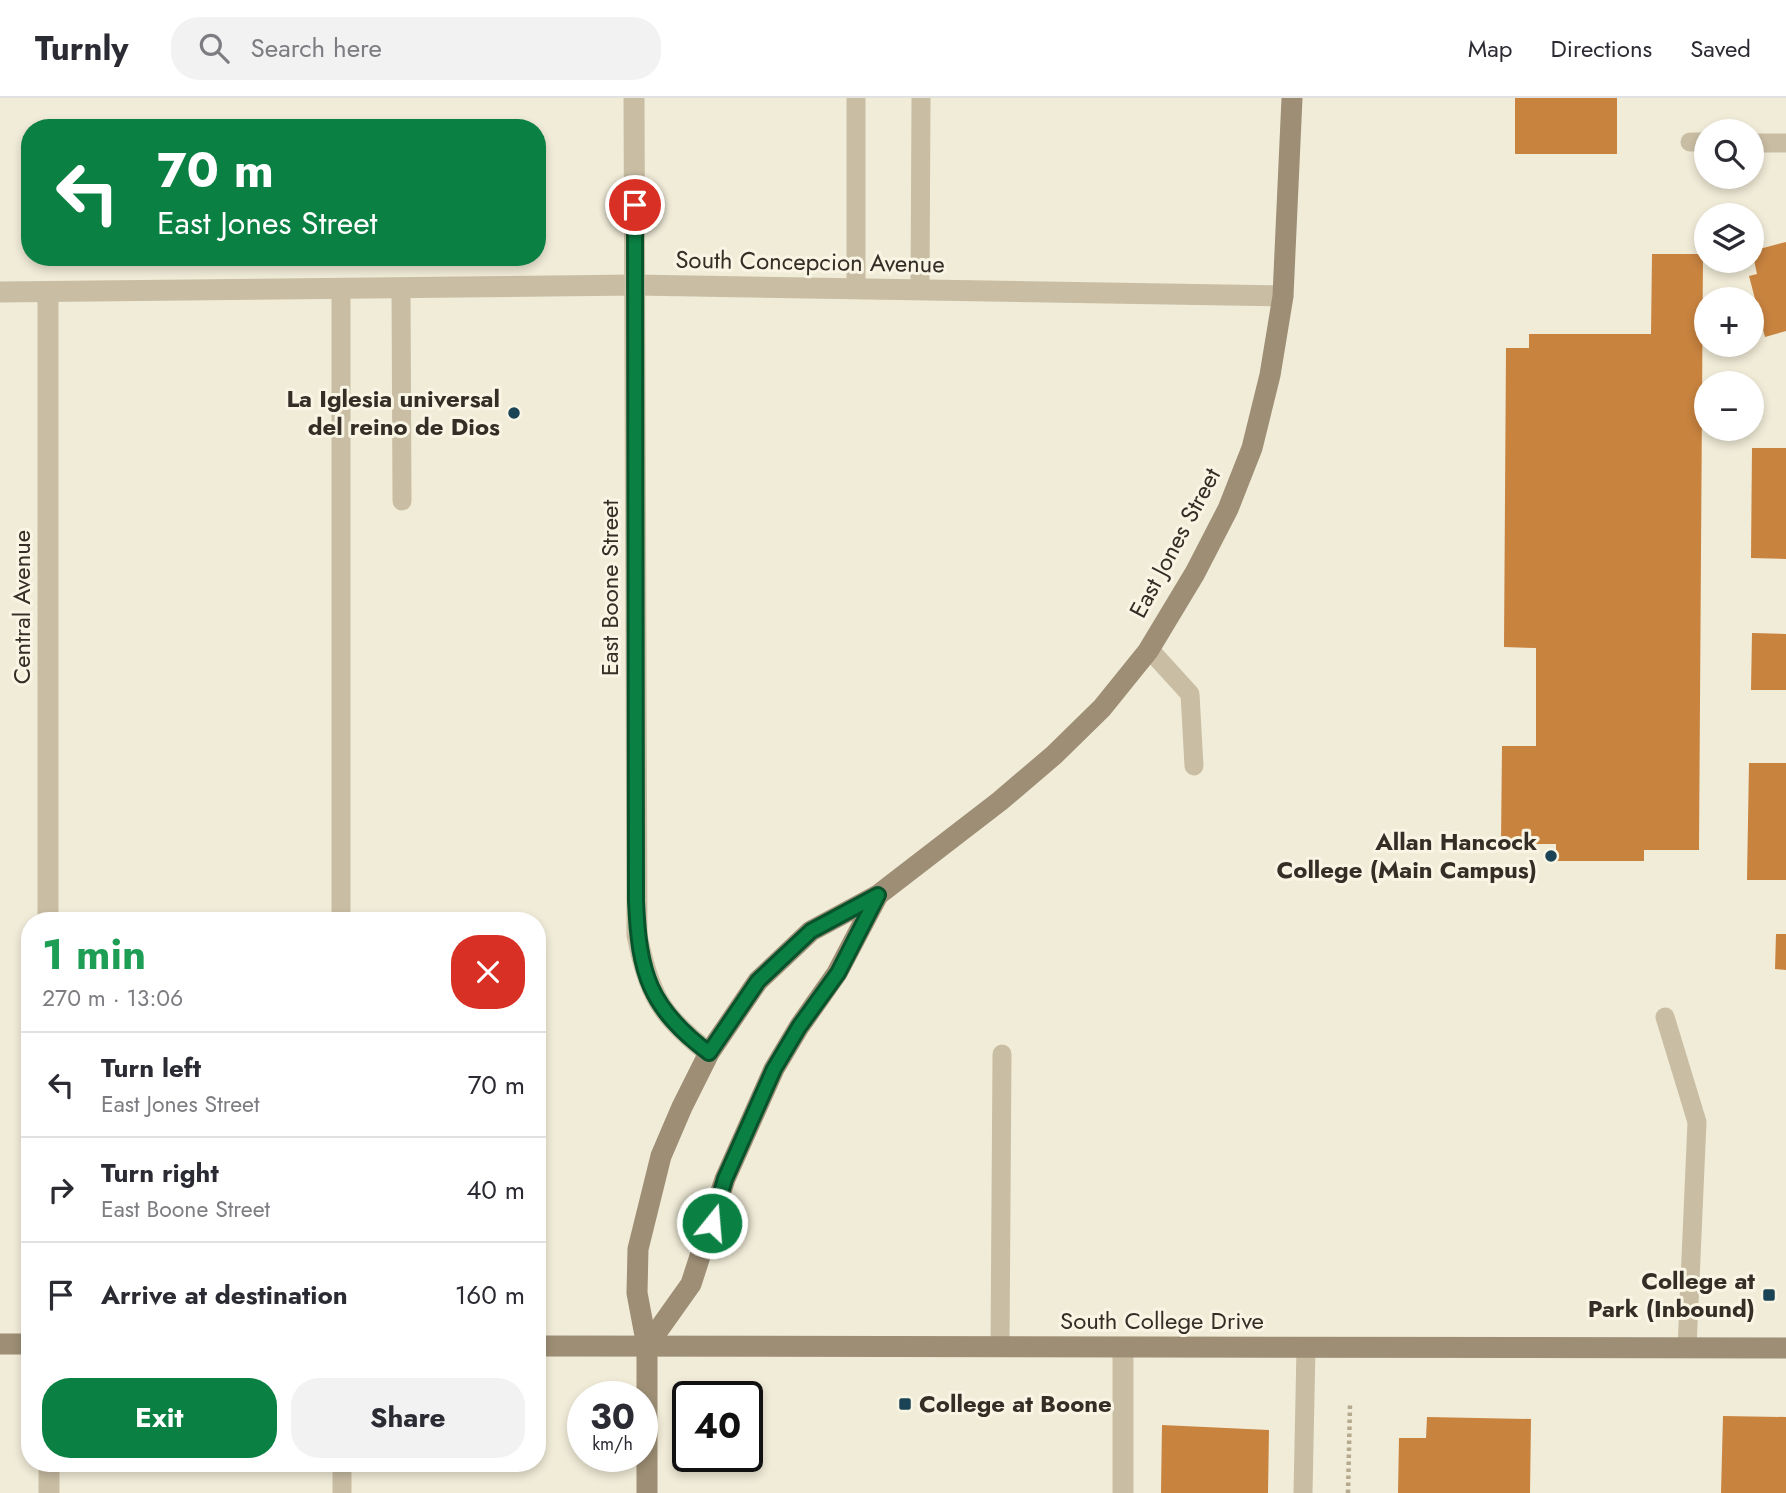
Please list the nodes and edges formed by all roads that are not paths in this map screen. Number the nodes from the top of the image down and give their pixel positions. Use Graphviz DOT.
graph roads {
  1 [pos="634,98"];
  2 [pos="856,98"];
  3 [pos="921,98"];
  4 [pos="1292,98"];
  5 [pos="1764,143"];
  6 [pos="1786,144"];
  7 [pos="635,285"];
  8 [pos="401,289"];
  9 [pos="856,289"];
  10 [pos="341,290"];
  11 [pos="920,290"];
  12 [pos="0,292"];
  13 [pos="48,293"];
  14 [pos="1283,296"];
  15 [pos="402,501"];
  16 [pos="1149,649"];
  17 [pos="1194,766"];
  18 [pos="878,895"];
  19 [pos="48,912"];
  20 [pos="341,912"];
  21 [pos="1665,1017"];
  22 [pos="709,1053"];
  23 [pos="1002,1054"];
  24 [pos="0,1344"];
  25 [pos="21,1344"];
  26 [pos="546,1346"];
  27 [pos="647,1346"];
  28 [pos="1000,1347"];
  29 [pos="1123,1348"];
  30 [pos="1307,1348"];
  31 [pos="1687,1348"];
  32 [pos="1786,1348"];
  33 [pos="49,1472"];
  34 [pos="342,1472"];
  35 [pos="49,1493"];
  36 [pos="342,1493"];
  37 [pos="647,1493"];
  38 [pos="1122,1493"];
  39 [pos="1303,1493"];
  1 -- 7 [label="street, East Boone Street"];
  2 -- 9 [label="lane"];
  3 -- 11 [label="lane"];
  4 -- 14 [label="street, East Jones Street"];
  5 -- 6 [label="lane"];
  7 -- 8 [label="street, South Concepcion Avenue"];
  7 -- 9 [label="street, South Concepcion Avenue"];
  7 -- 22 [label="street, East Boone Street"];
  8 -- 10 [label="street, South Concepcion Avenue"];
  8 -- 15 [label="lane"];
  9 -- 11 [label="street, South Concepcion Avenue"];
  10 -- 13 [label="street, South Concepcion Avenue"];
  10 -- 20 [label="lane"];
  11 -- 14 [label="street, South Concepcion Avenue"];
  12 -- 13 [label="street, South Concepcion Avenue"];
  13 -- 19 [label="street, Central Avenue"];
  14 -- 16 [label="street, East Jones Street"];
  16 -- 17 [label="lane"];
  16 -- 18 [label="street, East Jones Street"];
  18 -- 22 [label="street, East Jones Street"];
  18 -- 27 [label="street, East Jones Street"];
  21 -- 31 [label="lane"];
  22 -- 27 [label="street, East Jones Street"];
  23 -- 28 [label="lane"];
  24 -- 25 [label="street"];
  26 -- 27 [label="street, South College Drive"];
  27 -- 28 [label="street, South College Drive"];
  27 -- 37 [label="street"];
  28 -- 29 [label="street, South College Drive"];
  29 -- 30 [label="street, South College Drive"];
  29 -- 38 [label="street"];
  30 -- 31 [label="street, South College Drive"];
  30 -- 39 [label="lane"];
  31 -- 32 [label="street, South College Drive"];
  33 -- 35 [label="street"];
  34 -- 36 [label="lane"];
}
